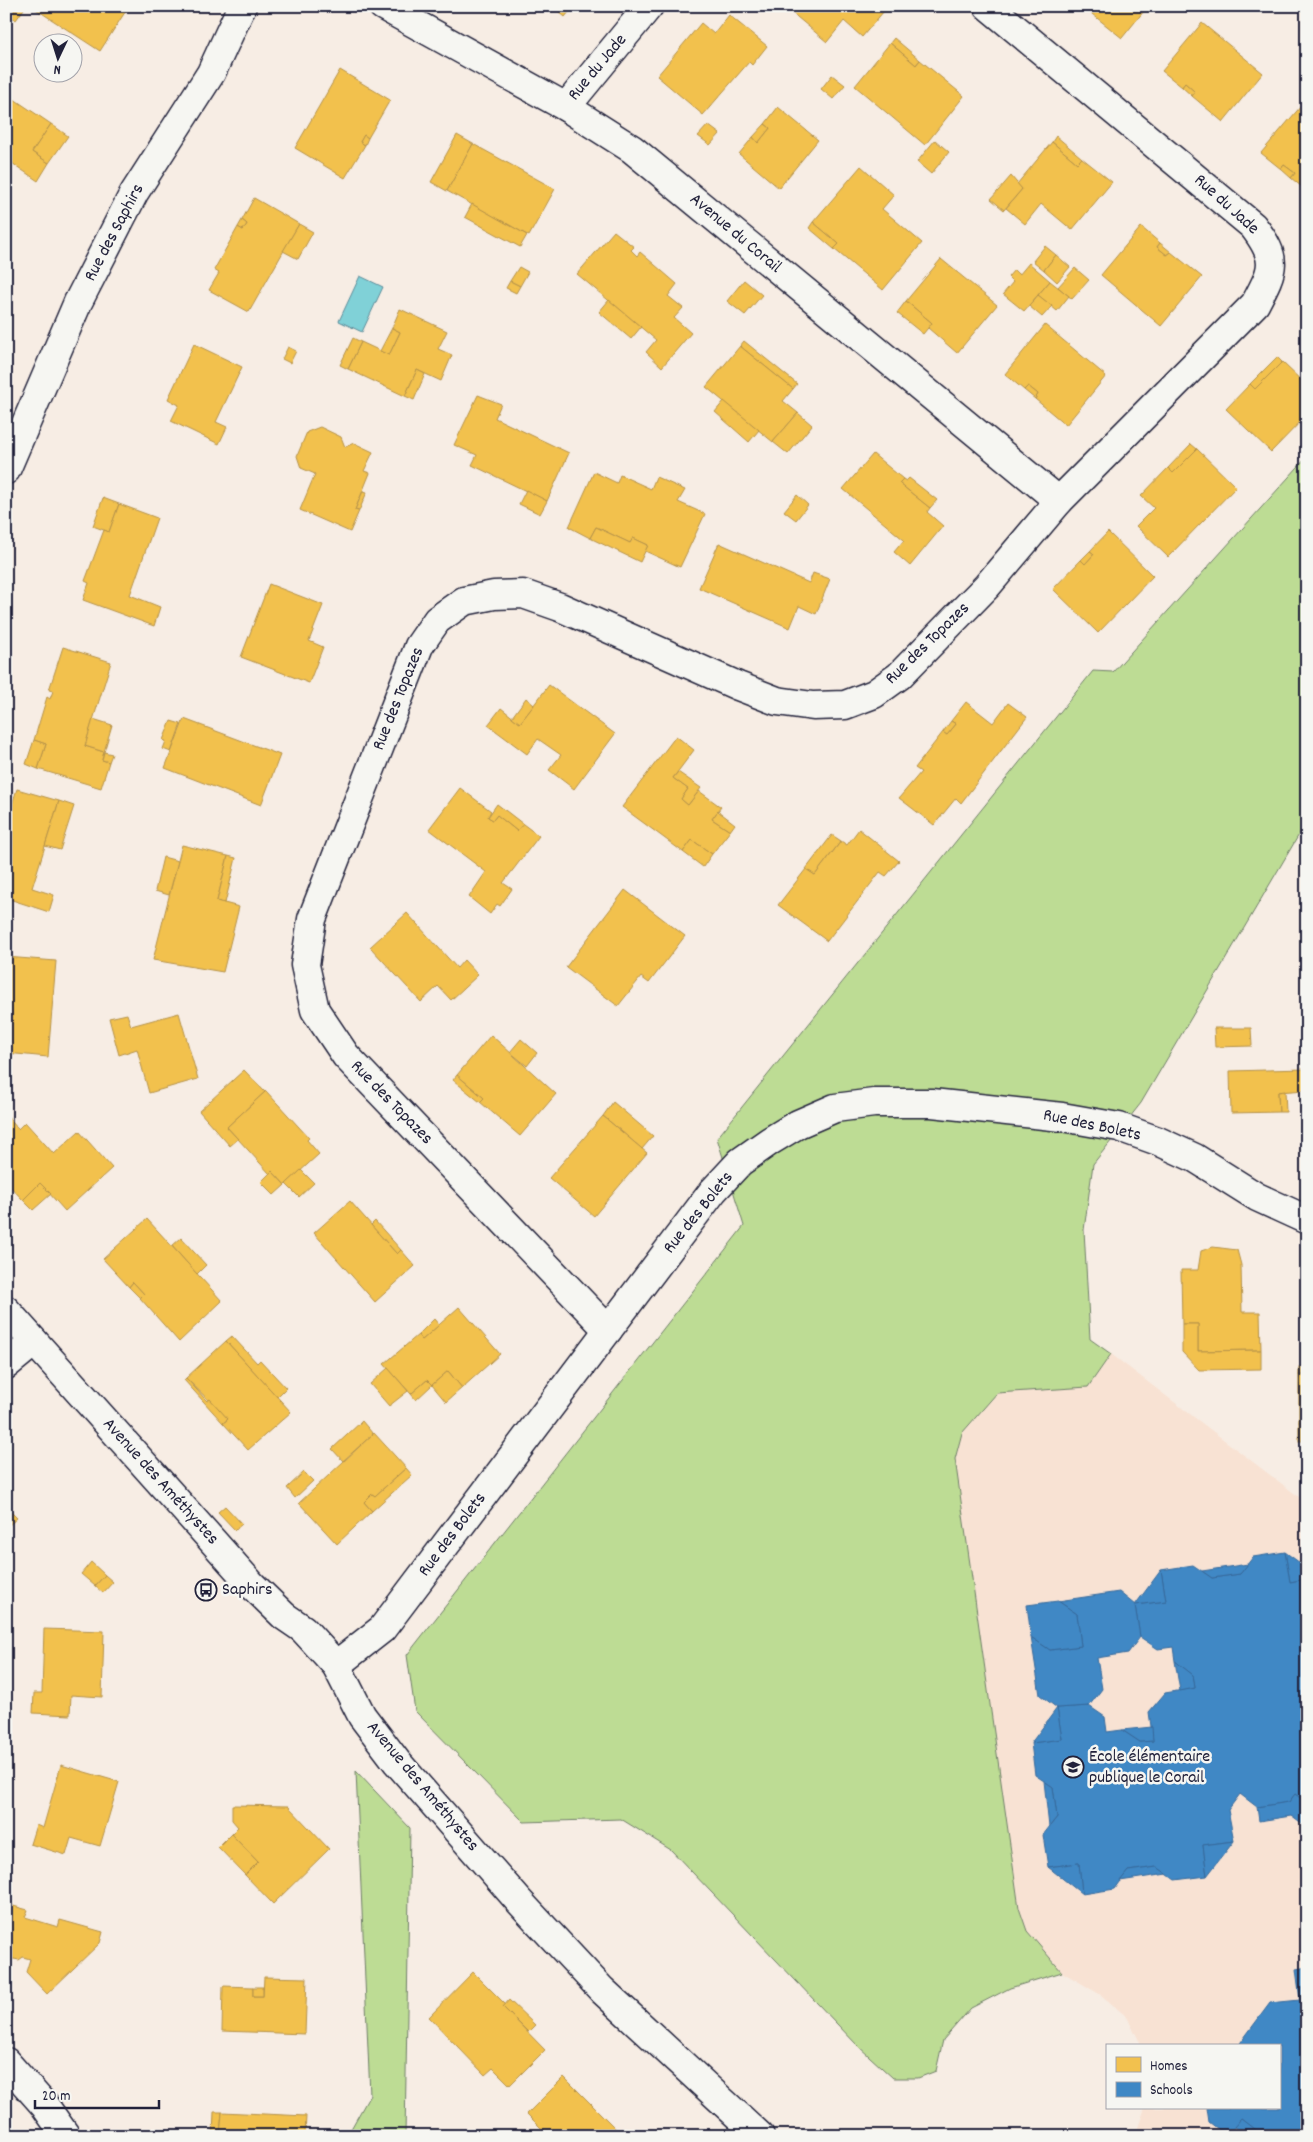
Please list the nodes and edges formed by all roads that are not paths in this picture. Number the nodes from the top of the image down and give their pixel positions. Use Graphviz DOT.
graph roads {
  1 [pos="242,6"];
  2 [pos="383,6"];
  3 [pos="649,6"];
  4 [pos="988,6"];
  5 [pos="566,107"];
  6 [pos="6,470"];
  7 [pos="1059,501"];
  8 [pos="1307,1220"];
  9 [pos="6,1310"];
  10 [pos="608,1330"];
  11 [pos="34,1342"];
  12 [pos="6,1365"];
  13 [pos="336,1665"];
  14 [pos="6,2062"];
  15 [pos="66,2136"];
  16 [pos="760,2136"];
  1 -- 6 [label="street, Rue des Saphirs"];
  2 -- 5 [label="street, Avenue du Corail"];
  3 -- 5 [label="street, Rue du Jade"];
  4 -- 7 [label="street, Rue du Jade"];
  5 -- 7 [label="street, Avenue du Corail"];
  7 -- 10 [label="street, Rue des Topazes"];
  8 -- 10 [label="street, Rue des Bolets"];
  9 -- 11 [label="street, Avenue des Améthystes"];
  10 -- 13 [label="street, Rue des Bolets"];
  11 -- 12 [label="street"];
  11 -- 13 [label="street, Avenue des Améthystes"];
  13 -- 16 [label="street, Avenue des Améthystes"];
  14 -- 15 [label="street"];
}
